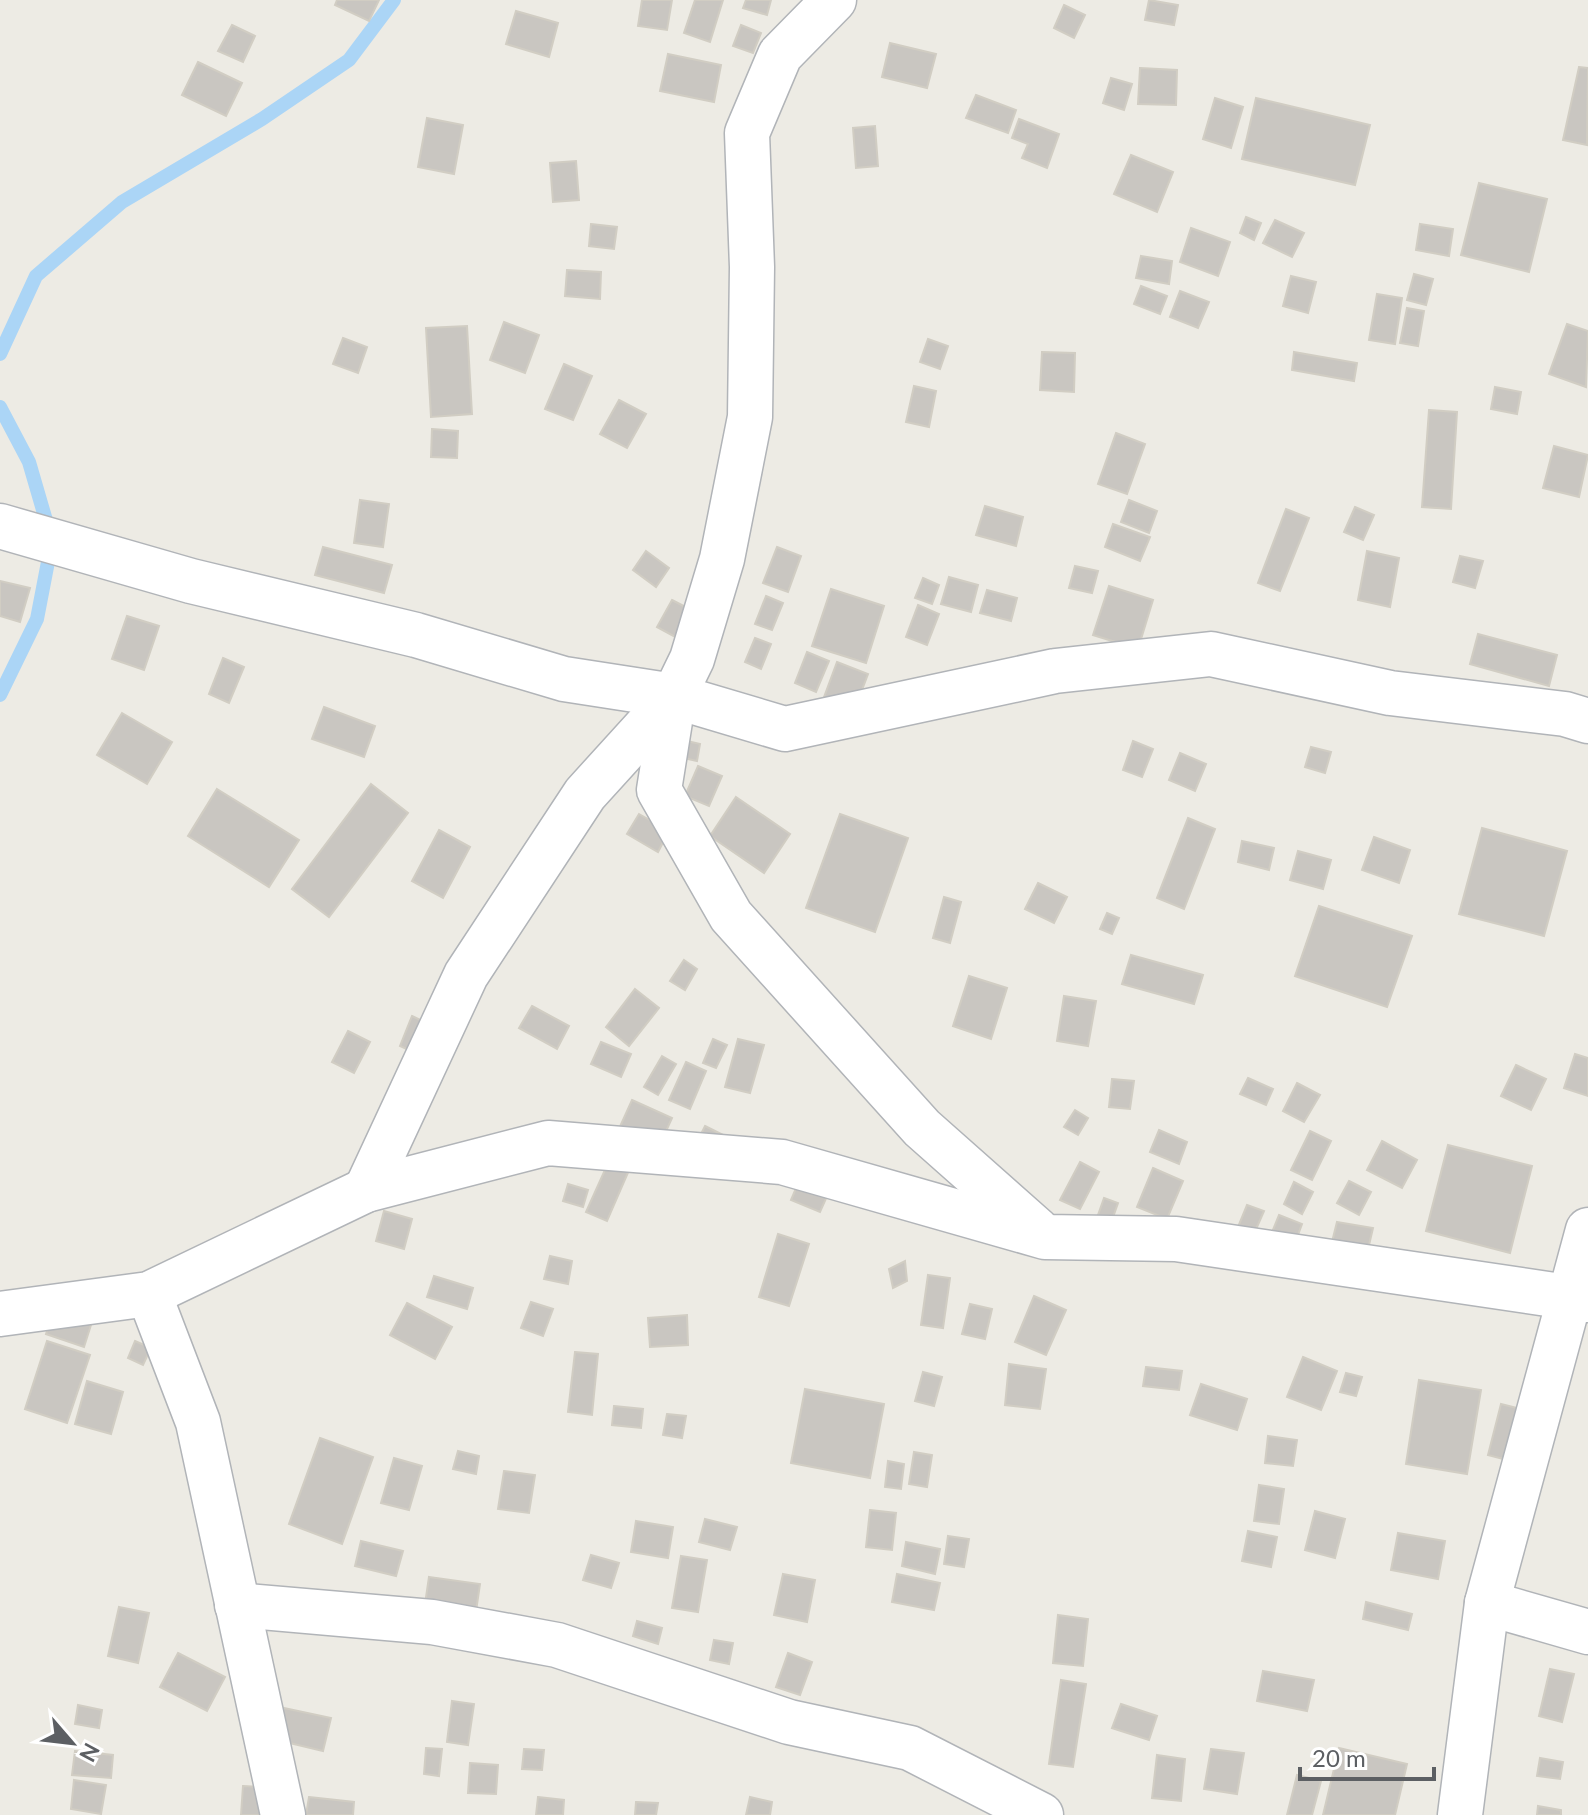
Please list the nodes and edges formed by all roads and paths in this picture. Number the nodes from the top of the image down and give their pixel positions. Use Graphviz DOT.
graph roads {
  1 [pos="834,0"];
  2 [pos="0,526"];
  3 [pos="674,696"];
  4 [pos="1588,721"];
  5 [pos="366,1190"];
  6 [pos="1588,1230"];
  7 [pos="1045,1237"];
  8 [pos="149,1294"];
  9 [pos="1579,1298"];
  10 [pos="0,1314"];
  11 [pos="1487,1603"];
  12 [pos="237,1605"];
  13 [pos="1588,1632"];
  14 [pos="283,1815"];
  15 [pos="1041,1815"];
  16 [pos="1460,1815"];
  1 -- 3 [label="street"];
  2 -- 3 [label="street"];
  3 -- 4 [label="street"];
  3 -- 5 [label="street"];
  3 -- 7 [label="street"];
  5 -- 7 [label="street"];
  5 -- 8 [label="street"];
  6 -- 9 [label="street"];
  7 -- 9 [label="street"];
  8 -- 10 [label="street"];
  8 -- 12 [label="street"];
  9 -- 11 [label="street"];
  11 -- 13 [label="street"];
  11 -- 16 [label="street"];
  12 -- 14 [label="street"];
  12 -- 15 [label="street"];
}
